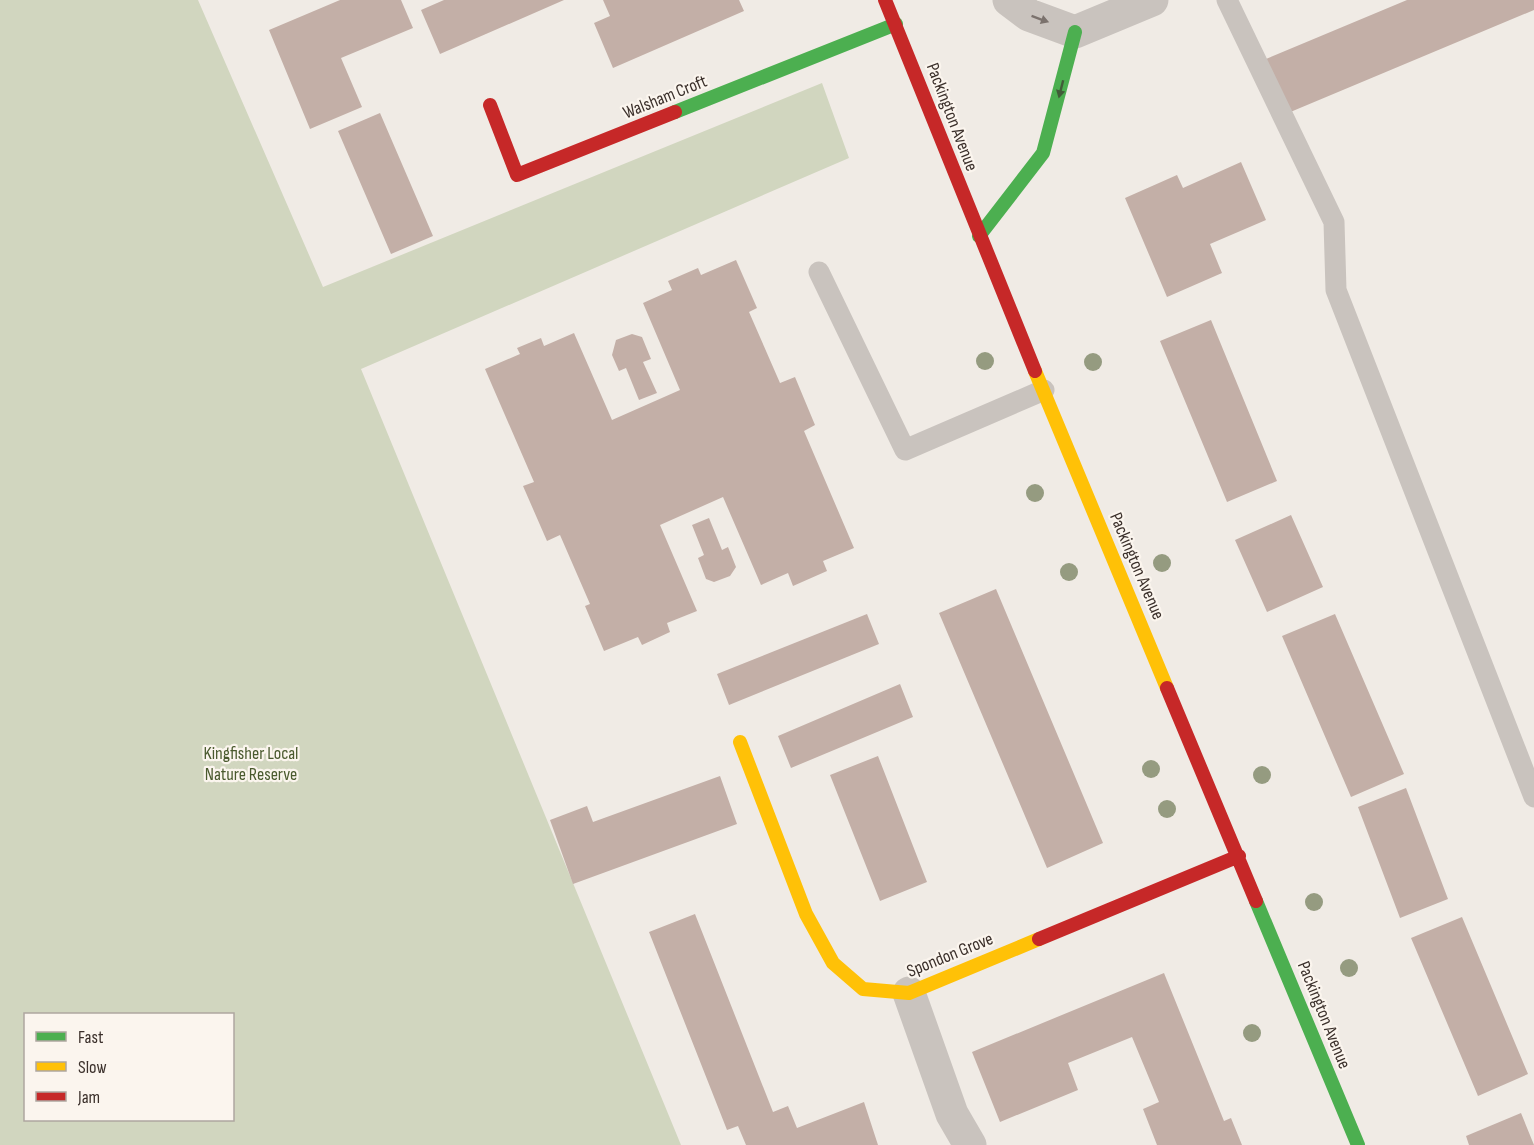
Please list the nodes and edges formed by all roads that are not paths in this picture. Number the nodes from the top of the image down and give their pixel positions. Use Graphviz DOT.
graph roads {
  1 [pos="885,0"];
  2 [pos="1009,0"];
  3 [pos="1152,0"];
  4 [pos="1227,0"];
  5 [pos="896,24"];
  6 [pos="1075,32"];
  7 [pos="490,105"];
  8 [pos="978,236"];
  9 [pos="819,272"];
  10 [pos="1044,390"];
  11 [pos="740,742"];
  12 [pos="1534,797"];
  13 [pos="1239,856"];
  14 [pos="909,993"];
  15 [pos="970,1145"];
  16 [pos="1358,1145"];
  1 -- 5 [label="street, Packington Avenue"];
  2 -- 6 [label="street, one-way"];
  3 -- 6 [label="street"];
  4 -- 12 [label="lane"];
  5 -- 7 [label="street, Walsham Croft"];
  5 -- 8 [label="street, Packington Avenue"];
  6 -- 8 [label="street, one-way"];
  8 -- 10 [label="street, Packington Avenue"];
  9 -- 10 [label="lane"];
  10 -- 13 [label="street, Packington Avenue"];
  11 -- 14 [label="street, Spondon Grove"];
  13 -- 14 [label="street, Spondon Grove"];
  13 -- 16 [label="street, Packington Avenue"];
  14 -- 15 [label="street"];
}
